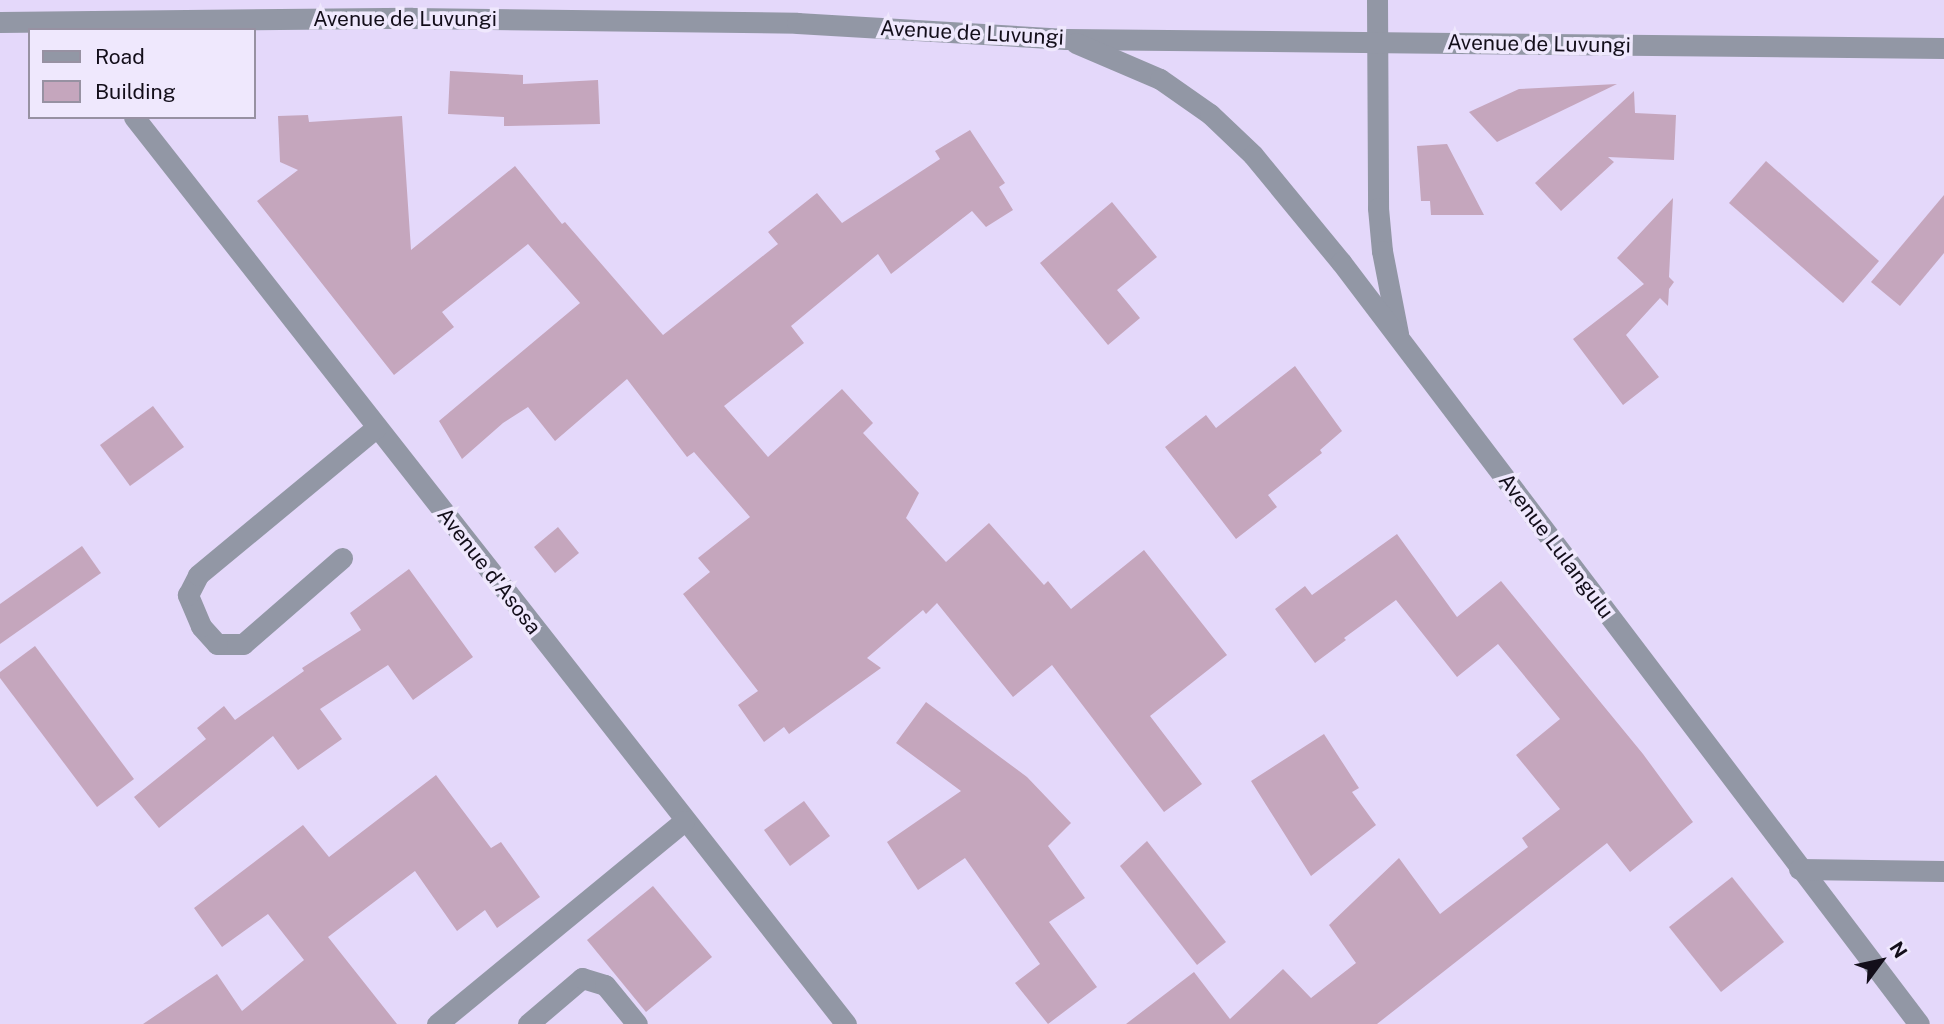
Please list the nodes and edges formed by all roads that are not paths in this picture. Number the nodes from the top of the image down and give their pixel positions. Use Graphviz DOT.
graph roads {
  1 [pos="1377,0"];
  2 [pos="0,22"];
  3 [pos="63,26"];
  4 [pos="1066,39"];
  5 [pos="1376,43"];
  6 [pos="1944,48"];
  7 [pos="136,119"];
  8 [pos="1399,338"];
  9 [pos="376,428"];
  10 [pos="342,558"];
  11 [pos="684,821"];
  12 [pos="1799,869"];
  13 [pos="1944,871"];
  14 [pos="1913,1022"];
  15 [pos="437,1024"];
  16 [pos="528,1024"];
  17 [pos="637,1024"];
  18 [pos="846,1024"];
  1 -- 5 [label="street, Avenue Lulangulu"];
  2 -- 3 [label="street, Avenue de Luvungi"];
  3 -- 4 [label="street, Avenue de Luvungi"];
  4 -- 5 [label="street, Avenue de Luvungi"];
  4 -- 8 [label="street"];
  5 -- 6 [label="street, Avenue de Luvungi"];
  5 -- 8 [label="street, Avenue Lulangulu"];
  7 -- 9 [label="street, Avenue d'Asosa"];
  8 -- 12 [label="street, Avenue Lulangulu"];
  9 -- 10 [label="street"];
  9 -- 11 [label="street, Avenue d'Asosa"];
  11 -- 15 [label="street"];
  11 -- 18 [label="street, Avenue d'Asosa"];
  12 -- 13 [label="street"];
  12 -- 14 [label="street, Avenue Lulangulu"];
  16 -- 17 [label="street"];
}
